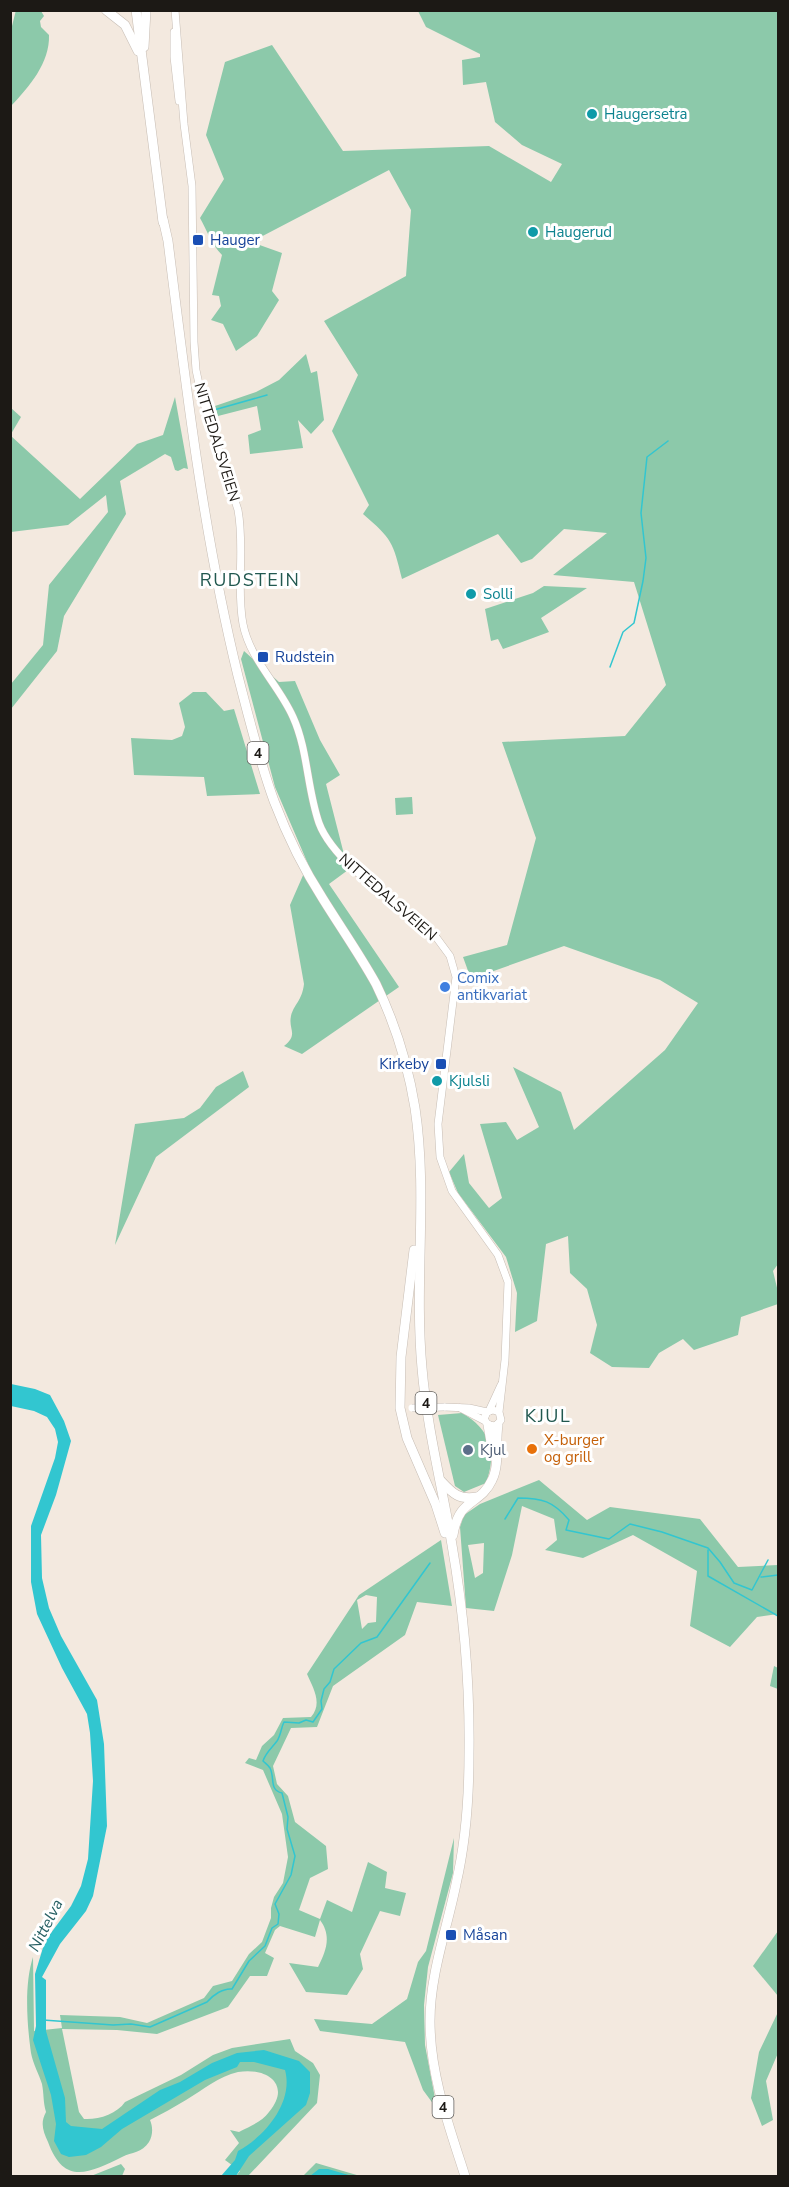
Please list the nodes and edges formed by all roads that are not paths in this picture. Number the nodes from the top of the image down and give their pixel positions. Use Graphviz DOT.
graph roads {
  1 [pos="106,10"];
  2 [pos="136,10"];
  3 [pos="147,10"];
  4 [pos="175,10"];
  5 [pos="142,58"];
  6 [pos="163,219"];
  7 [pos="416,1236"];
  8 [pos="419,1260"];
  9 [pos="501,1385"];
  10 [pos="400,1408"];
  11 [pos="460,1408"];
  12 [pos="488,1411"];
  13 [pos="499,1412"];
  14 [pos="486,1423"];
  15 [pos="498,1425"];
  16 [pos="496,1456"];
  17 [pos="440,1480"];
  18 [pos="477,1497"];
  19 [pos="452,1544"];
  20 [pos="456,1568"];
  21 [pos="465,2176"];
  1 -- 5 [label="highway, 4"];
  2 -- 5 [label="highway, 4"];
  3 -- 5 [label="highway, 4"];
  4 -- 9 [label="main road, NITTEDALSVEIEN"];
  5 -- 6 [label="highway, 4"];
  6 -- 7 [label="highway, 4"];
  6 -- 8 [label="highway, 4"];
  7 -- 8 [label="highway, 4"];
  7 -- 10 [label="highway, 4"];
  8 -- 17 [label="highway, 4"];
  9 -- 12 [label="main road, NITTEDALSVEIEN"];
  9 -- 13 [label="main road, NITTEDALSVEIEN"];
  10 -- 11 [label="main road, bridge"];
  10 -- 20 [label="highway, 4"];
  11 -- 12 [label="main road"];
  11 -- 14 [label="main road"];
  12 -- 13 [label="main road"];
  12 -- 14 [label="main road"];
  13 -- 15 [label="main road"];
  14 -- 15 [label="main road"];
  14 -- 16 [label="highway, 4"];
  15 -- 16 [label="highway, 4"];
  16 -- 18 [label="highway, 4"];
  17 -- 18 [label="highway"];
  17 -- 19 [label="highway, 4"];
  18 -- 19 [label="highway, 4"];
  19 -- 20 [label="highway, 4"];
  20 -- 21 [label="highway, 4"];
}
